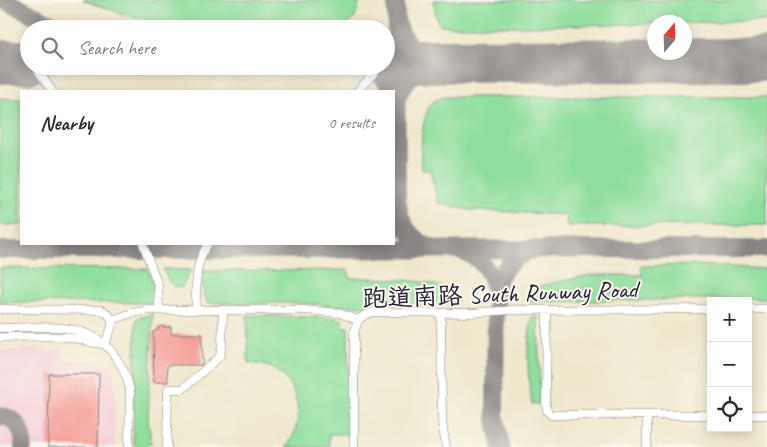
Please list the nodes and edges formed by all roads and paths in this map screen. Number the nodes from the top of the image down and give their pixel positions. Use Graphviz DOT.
graph roads {
  1 [pos="41,75"];
  2 [pos="373,75"];
  3 [pos="51,90"];
  4 [pos="357,90"];
  5 [pos="143,245"];
  6 [pos="207,245"];
  7 [pos="0,309"];
  8 [pos="707,309"];
  9 [pos="752,309"];
  10 [pos="767,309"];
  11 [pos="159,310"];
  12 [pos="196,310"];
  13 [pos="223,310"];
  14 [pos="547,310"];
  15 [pos="442,313"];
  16 [pos="112,320"];
  17 [pos="358,320"];
  18 [pos="0,328"];
  19 [pos="0,337"];
  20 [pos="104,344"];
  21 [pos="647,415"];
  22 [pos="707,415"];
  23 [pos="752,415"];
  24 [pos="767,415"];
  25 [pos="129,447"];
  26 [pos="167,447"];
  27 [pos="354,447"];
  28 [pos="446,447"];
  29 [pos="647,447"];
  1 -- 3 [label="lane"];
  2 -- 4 [label="lane"];
  5 -- 11 [label="lane"];
  6 -- 12 [label="lane"];
  7 -- 16 [label="lane"];
  8 -- 14 [label="lane, 跑道南路 South Runway Road"];
  9 -- 10 [label="lane"];
  11 -- 12 [label="lane, 跑道南路 South Runway Road"];
  11 -- 16 [label="lane, 跑道南路 South Runway Road"];
  12 -- 13 [label="lane, 跑道南路 South Runway Road"];
  13 -- 17 [label="lane, 跑道南路 South Runway Road"];
  13 -- 26 [label="lane"];
  14 -- 15 [label="lane, 跑道南路 South Runway Road"];
  14 -- 21 [label="lane"];
  15 -- 17 [label="lane, 跑道南路 South Runway Road"];
  15 -- 28 [label="lane"];
  16 -- 20 [label="lane"];
  17 -- 27 [label="lane"];
  18 -- 20 [label="lane"];
  19 -- 20 [label="lane"];
  20 -- 25 [label="lane"];
  21 -- 22 [label="lane"];
  21 -- 29 [label="lane"];
  23 -- 24 [label="lane"];
}
